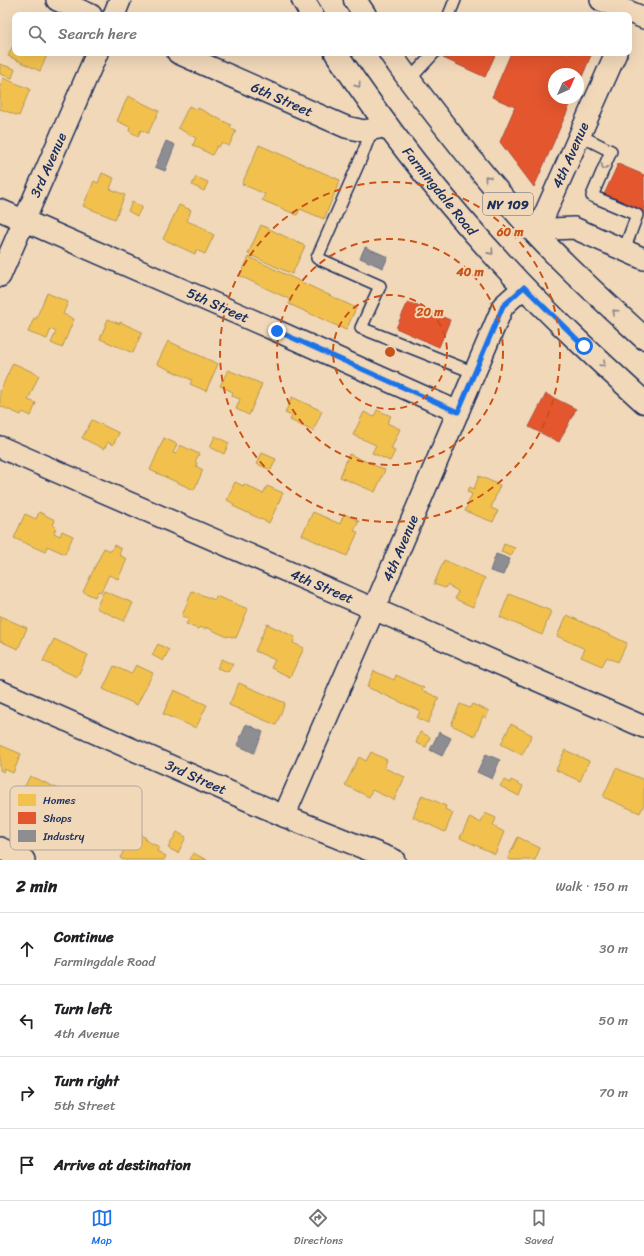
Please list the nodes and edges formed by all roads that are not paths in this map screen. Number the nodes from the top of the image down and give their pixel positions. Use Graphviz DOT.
graph roads {
  1 [pos="57,0"];
  2 [pos="120,0"];
  3 [pos="303,0"];
  4 [pos="355,0"];
  5 [pos="455,0"];
  6 [pos="601,0"];
  7 [pos="84,12"];
  8 [pos="115,12"];
  9 [pos="310,12"];
  10 [pos="363,12"];
  11 [pos="450,12"];
  12 [pos="631,12"];
  13 [pos="96,56"];
  14 [pos="185,56"];
  15 [pos="338,56"];
  16 [pos="392,56"];
  17 [pos="431,56"];
  18 [pos="615,56"];
  19 [pos="409,80"];
  20 [pos="380,128"];
  21 [pos="579,135"];
  22 [pos="0,210"];
  23 [pos="24,220"];
  24 [pos="536,234"];
  25 [pos="624,250"];
  26 [pos="644,258"];
  27 [pos="0,276"];
  28 [pos="524,287"];
  29 [pos="644,338"];
  30 [pos="475,373"];
  31 [pos="644,402"];
  32 [pos="458,412"];
  33 [pos="0,447"];
  34 [pos="374,609"];
  35 [pos="0,690"];
  36 [pos="644,727"];
  37 [pos="284,816"];
  38 [pos="0,848"];
  39 [pos="24,860"];
  40 [pos="394,860"];
  1 -- 7 [label="street"];
  2 -- 8 [label="street"];
  3 -- 9 [label="main road"];
  4 -- 10 [label="main road"];
  5 -- 11 [label="lane"];
  6 -- 12 [label="street"];
  13 -- 23 [label="street, 3rd Avenue"];
  14 -- 20 [label="street, 6th Street"];
  15 -- 20 [label="main road, Farmingdale Road / NY 109, one-way"];
  16 -- 19 [label="main road, NY 109"];
  17 -- 19 [label="lane"];
  18 -- 21 [label="street, 4th Avenue"];
  24 -- 19 [label="main road, NY 109, one-way"];
  20 -- 28 [label="main road, Farmingdale Road / NY 109, one-way"];
  20 -- 30 [label="lane"];
  21 -- 24 [label="street, 4th Avenue"];
  21 -- 25 [label="lane, one-way"];
  22 -- 23 [label="street, 5th Street"];
  23 -- 27 [label="street, 3rd Avenue"];
  23 -- 32 [label="street, 5th Street"];
  24 -- 25 [label="street"];
  29 -- 24 [label="main road, NY 109, one-way"];
  25 -- 26 [label="street"];
  28 -- 30 [label="street, 4th Avenue"];
  28 -- 31 [label="main road, Farmingdale Road / NY 109, one-way"];
  30 -- 32 [label="street, 4th Avenue"];
  32 -- 34 [label="street, 4th Avenue"];
  33 -- 34 [label="street, 4th Street"];
  34 -- 36 [label="street, 4th Street"];
  34 -- 37 [label="street, 4th Avenue"];
  35 -- 37 [label="street, 3rd Street"];
  37 -- 40 [label="street, 3rd Street"];
  38 -- 39 [label="street"];
}
